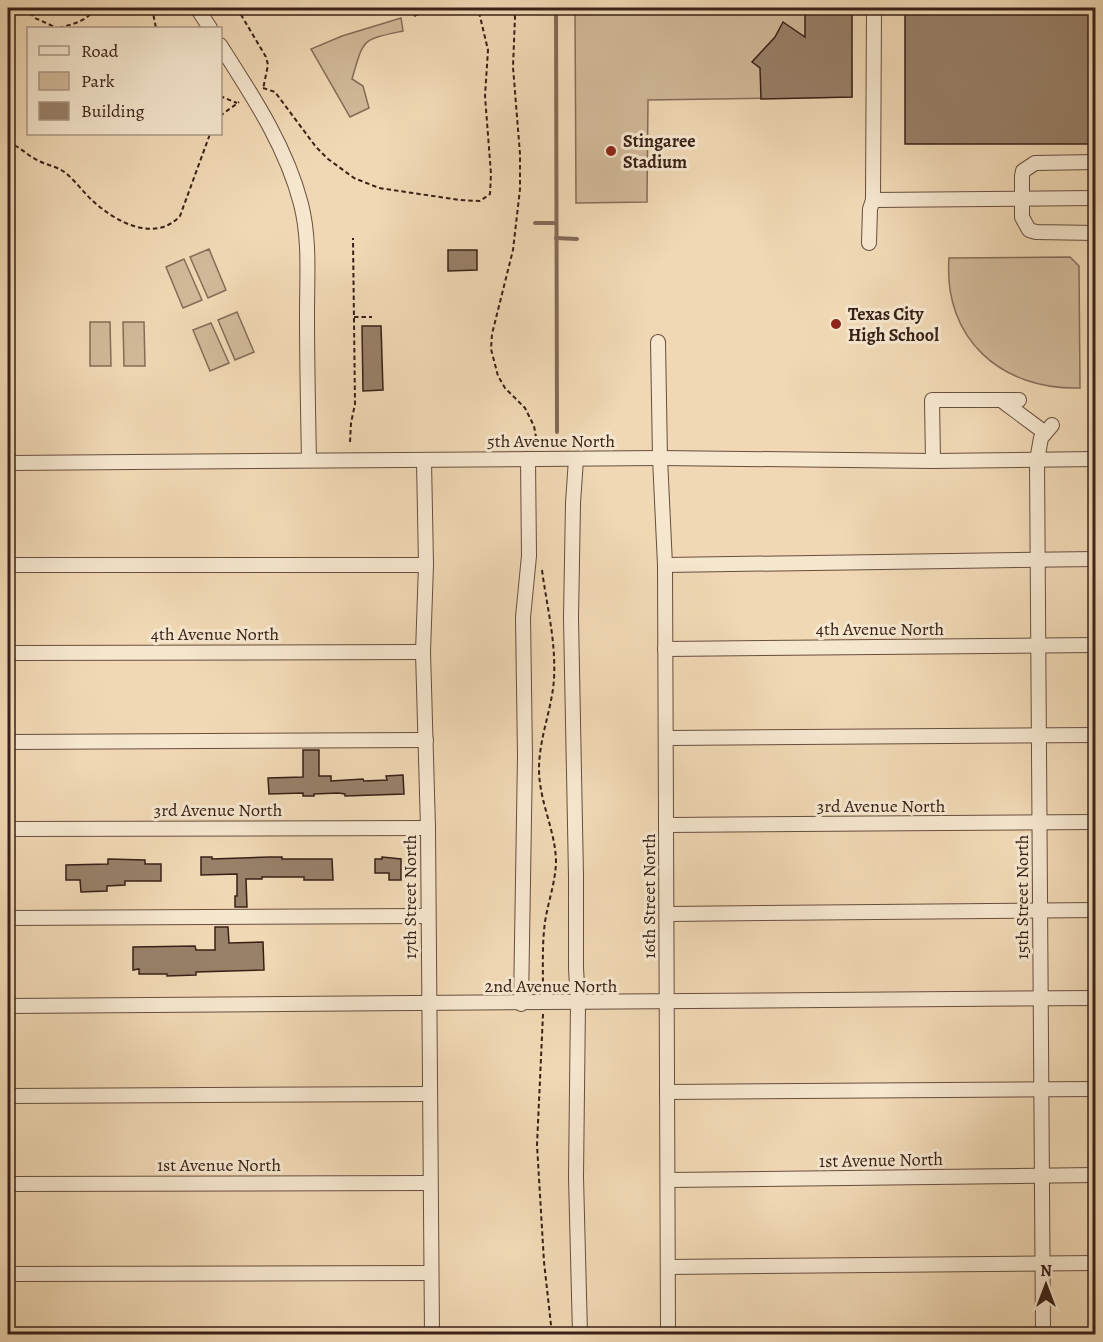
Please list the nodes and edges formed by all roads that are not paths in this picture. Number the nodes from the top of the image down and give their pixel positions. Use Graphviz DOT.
graph roads {
  1 [pos="197,8"];
  2 [pos="874,8"];
  3 [pos="209,27"];
  4 [pos="222,48"];
  5 [pos="1095,162"];
  6 [pos="1095,198"];
  7 [pos="1022,199"];
  8 [pos="873,200"];
  9 [pos="1095,233"];
  10 [pos="869,243"];
  11 [pos="658,342"];
  12 [pos="1000,400"];
  13 [pos="1019,400"];
  14 [pos="660,458"];
  15 [pos="528,459"];
  16 [pos="576,459"];
  17 [pos="1095,459"];
  18 [pos="309,460"];
  19 [pos="424,460"];
  20 [pos="1037,460"];
  21 [pos="933,461"];
  22 [pos="8,463"];
  23 [pos="1095,559"];
  24 [pos="1038,560"];
  25 [pos="8,565"];
  26 [pos="426,565"];
  27 [pos="665,565"];
  28 [pos="1095,645"];
  29 [pos="1039,646"];
  30 [pos="665,649"];
  31 [pos="423,651"];
  32 [pos="8,653"];
  33 [pos="1039,735"];
  34 [pos="1095,735"];
  35 [pos="666,738"];
  36 [pos="426,740"];
  37 [pos="8,742"];
  38 [pos="1095,822"];
  39 [pos="1040,823"];
  40 [pos="667,825"];
  41 [pos="428,828"];
  42 [pos="8,829"];
  43 [pos="1095,910"];
  44 [pos="1041,911"];
  45 [pos="667,914"];
  46 [pos="428,916"];
  47 [pos="8,918"];
  48 [pos="1095,998"];
  49 [pos="1041,999"];
  50 [pos="667,1002"];
  51 [pos="578,1003"];
  52 [pos="521,1004"];
  53 [pos="429,1005"];
  54 [pos="8,1006"];
  55 [pos="1042,1089"];
  56 [pos="1095,1089"];
  57 [pos="667,1092"];
  58 [pos="430,1094"];
  59 [pos="8,1096"];
  60 [pos="1095,1175"];
  61 [pos="1042,1176"];
  62 [pos="668,1180"];
  63 [pos="430,1183"];
  64 [pos="8,1184"];
  65 [pos="1043,1263"];
  66 [pos="1095,1263"];
  67 [pos="668,1267"];
  68 [pos="431,1273"];
  69 [pos="8,1274"];
  70 [pos="432,1335"];
  71 [pos="580,1335"];
  72 [pos="668,1335"];
  73 [pos="1043,1335"];
  1 -- 3 [label="street"];
  2 -- 8 [label="street"];
  4 -- 18 [label="street"];
  5 -- 7 [label="street"];
  6 -- 7 [label="street"];
  7 -- 8 [label="street"];
  7 -- 9 [label="street"];
  8 -- 10 [label="street"];
  11 -- 14 [label="street, 16th Street North"];
  12 -- 13 [label="street"];
  12 -- 20 [label="street, 15th Street North"];
  12 -- 21 [label="street"];
  14 -- 16 [label="street, 5th Avenue North"];
  14 -- 21 [label="street, 5th Avenue North"];
  14 -- 27 [label="street, 16th Street North"];
  15 -- 16 [label="street, 5th Avenue North"];
  15 -- 19 [label="street, 5th Avenue North"];
  15 -- 52 [label="street"];
  16 -- 51 [label="street"];
  17 -- 20 [label="street, 5th Avenue North"];
  18 -- 19 [label="street, 5th Avenue North"];
  18 -- 22 [label="street, 5th Avenue North"];
  19 -- 26 [label="street, 17th Street North"];
  20 -- 21 [label="street, 5th Avenue North"];
  20 -- 24 [label="street, 15th Street North"];
  23 -- 24 [label="street"];
  24 -- 27 [label="street"];
  24 -- 29 [label="street, 15th Street North"];
  25 -- 26 [label="street"];
  26 -- 31 [label="street, 17th Street North"];
  27 -- 30 [label="street, 16th Street North"];
  28 -- 29 [label="street, 4th Avenue North"];
  29 -- 30 [label="street, 4th Avenue North"];
  29 -- 33 [label="street, 15th Street North"];
  30 -- 35 [label="street, 16th Street North"];
  31 -- 32 [label="street, 4th Avenue North"];
  31 -- 36 [label="street, 17th Street North"];
  33 -- 34 [label="street"];
  33 -- 35 [label="street"];
  33 -- 39 [label="street, 15th Street North"];
  35 -- 40 [label="street, 16th Street North"];
  36 -- 37 [label="street"];
  36 -- 41 [label="street, 17th Street North"];
  38 -- 39 [label="street, 3rd Avenue North"];
  39 -- 40 [label="street, 3rd Avenue North"];
  39 -- 44 [label="street, 15th Street North"];
  40 -- 45 [label="street, 16th Street North"];
  41 -- 42 [label="street, 3rd Avenue North"];
  41 -- 46 [label="street, 17th Street North"];
  43 -- 44 [label="street"];
  44 -- 45 [label="street"];
  44 -- 49 [label="street, 15th Street North"];
  45 -- 50 [label="street, 16th Street North"];
  46 -- 47 [label="street"];
  46 -- 53 [label="street, 17th Street North"];
  48 -- 49 [label="street, 2nd Avenue North"];
  49 -- 50 [label="street, 2nd Avenue North"];
  49 -- 55 [label="street, 15th Street North"];
  50 -- 51 [label="street, 2nd Avenue North"];
  50 -- 57 [label="street, 16th Street North"];
  51 -- 52 [label="street, 2nd Avenue North"];
  51 -- 71 [label="street"];
  52 -- 53 [label="street, 2nd Avenue North"];
  53 -- 54 [label="street, 2nd Avenue North"];
  53 -- 58 [label="street, 17th Street North"];
  55 -- 56 [label="street"];
  55 -- 57 [label="street"];
  55 -- 61 [label="street, 15th Street North"];
  57 -- 62 [label="street, 16th Street North"];
  58 -- 59 [label="street"];
  58 -- 63 [label="street, 17th Street North"];
  60 -- 61 [label="street, 1st Avenue North"];
  61 -- 62 [label="street, 1st Avenue North"];
  61 -- 65 [label="street, 15th Street North"];
  62 -- 67 [label="street, 16th Street North"];
  63 -- 64 [label="street, 1st Avenue North"];
  63 -- 68 [label="street, 17th Street North"];
  65 -- 66 [label="street"];
  65 -- 67 [label="street"];
  65 -- 73 [label="street, 15th Street North"];
  67 -- 72 [label="street, 16th Street North"];
  68 -- 69 [label="street"];
  68 -- 70 [label="street, 17th Street North"];
}
